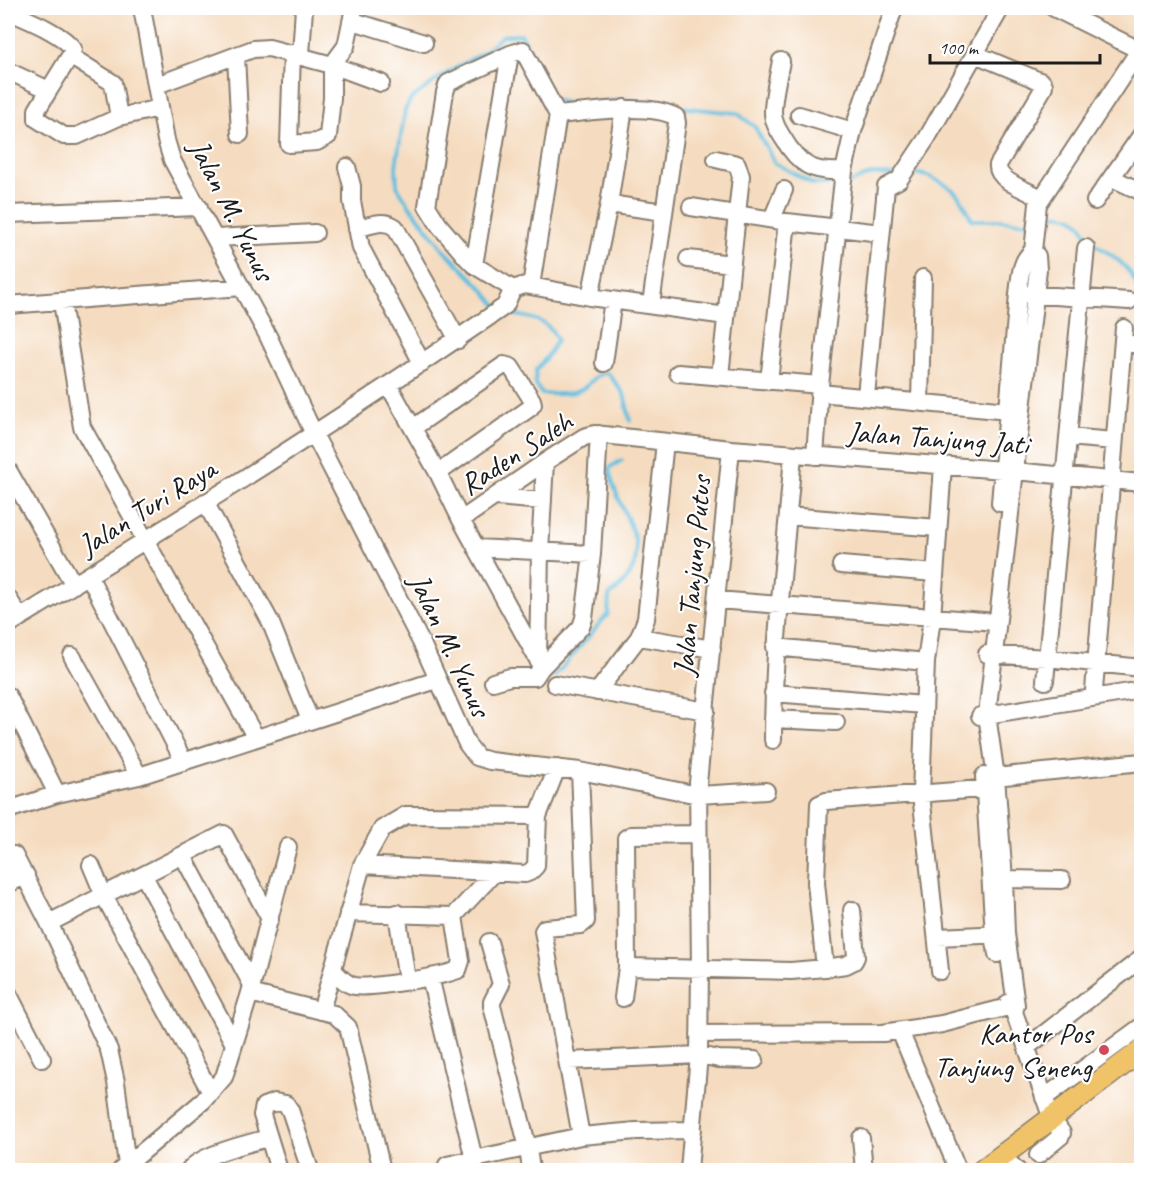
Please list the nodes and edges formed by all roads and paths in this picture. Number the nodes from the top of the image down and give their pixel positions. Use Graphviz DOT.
graph roads {
  1 [pos="142,8"];
  2 [pos="304,8"];
  3 [pos="894,8"];
  4 [pos="1001,8"];
  5 [pos="1054,8"];
  6 [pos="8,11"];
  7 [pos="354,14"];
  8 [pos="424,44"];
  9 [pos="1140,48"];
  10 [pos="296,54"];
  11 [pos="510,54"];
  12 [pos="975,54"];
  13 [pos="70,56"];
  14 [pos="236,56"];
  15 [pos="781,61"];
  16 [pos="332,65"];
  17 [pos="8,70"];
  18 [pos="381,83"];
  19 [pos="157,85"];
  20 [pos="49,90"];
  21 [pos="624,108"];
  22 [pos="161,111"];
  23 [pos="558,114"];
  24 [pos="799,115"];
  25 [pos="120,117"];
  26 [pos="853,131"];
  27 [pos="240,134"];
  28 [pos="1142,134"];
  29 [pos="716,159"];
  30 [pos="347,167"];
  31 [pos="1112,178"];
  32 [pos="843,180"];
  33 [pos="784,190"];
  34 [pos="1142,192"];
  35 [pos="1095,201"];
  36 [pos="609,204"];
  37 [pos="199,207"];
  38 [pos="691,207"];
  39 [pos="664,212"];
  40 [pos="1038,213"];
  41 [pos="8,214"];
  42 [pos="738,214"];
  43 [pos="780,221"];
  44 [pos="357,229"];
  45 [pos="837,229"];
  46 [pos="315,233"];
  47 [pos="881,234"];
  48 [pos="216,238"];
  49 [pos="1086,248"];
  50 [pos="688,259"];
  51 [pos="732,264"];
  52 [pos="474,265"];
  53 [pos="923,278"];
  54 [pos="531,286"];
  55 [pos="242,287"];
  56 [pos="513,289"];
  57 [pos="1026,294"];
  58 [pos="590,297"];
  59 [pos="1081,297"];
  60 [pos="613,300"];
  61 [pos="1129,301"];
  62 [pos="62,302"];
  63 [pos="651,304"];
  64 [pos="8,305"];
  65 [pos="726,316"];
  66 [pos="458,340"];
  67 [pos="1142,345"];
  68 [pos="422,363"];
  69 [pos="604,363"];
  70 [pos="678,373"];
  71 [pos="720,376"];
  72 [pos="769,381"];
  73 [pos="389,386"];
  74 [pos="820,389"];
  75 [pos="866,396"];
  76 [pos="920,402"];
  77 [pos="1014,411"];
  78 [pos="413,428"];
  79 [pos="314,434"];
  80 [pos="599,434"];
  81 [pos="1068,437"];
  82 [pos="644,439"];
  83 [pos="1114,441"];
  84 [pos="665,442"];
  85 [pos="730,449"];
  86 [pos="794,454"];
  87 [pos="815,456"];
  88 [pos="545,462"];
  89 [pos="943,466"];
  90 [pos="8,470"];
  91 [pos="1009,470"];
  92 [pos="438,473"];
  93 [pos="1064,475"];
  94 [pos="1110,481"];
  95 [pos="1142,483"];
  96 [pos="497,496"];
  97 [pos="543,501"];
  98 [pos="205,502"];
  99 [pos="788,516"];
  100 [pos="461,520"];
  101 [pos="938,528"];
  102 [pos="147,541"];
  103 [pos="476,548"];
  104 [pos="540,551"];
  105 [pos="592,554"];
  106 [pos="841,565"];
  107 [pos="935,573"];
  108 [pos="81,580"];
  109 [pos="8,598"];
  110 [pos="717,600"];
  111 [pos="781,605"];
  112 [pos="932,618"];
  113 [pos="14,621"];
  114 [pos="993,622"];
  115 [pos="639,637"];
  116 [pos="775,647"];
  117 [pos="712,649"];
  118 [pos="991,655"];
  119 [pos="72,656"];
  120 [pos="1047,658"];
  121 [pos="926,662"];
  122 [pos="1096,663"];
  123 [pos="540,664"];
  124 [pos="1141,664"];
  125 [pos="437,680"];
  126 [pos="1045,681"];
  127 [pos="493,682"];
  128 [pos="555,684"];
  129 [pos="1094,690"];
  130 [pos="1142,690"];
  131 [pos="597,692"];
  132 [pos="773,693"];
  133 [pos="8,696"];
  134 [pos="924,705"];
  135 [pos="706,711"];
  136 [pos="984,716"];
  137 [pos="773,719"];
  138 [pos="310,720"];
  139 [pos="836,722"];
  140 [pos="256,738"];
  141 [pos="773,740"];
  142 [pos="184,762"];
  143 [pos="1142,762"];
  144 [pos="557,768"];
  145 [pos="580,771"];
  146 [pos="139,776"];
  147 [pos="990,783"];
  148 [pos="766,791"];
  149 [pos="57,794"];
  150 [pos="921,794"];
  151 [pos="698,795"];
  152 [pos="8,810"];
  153 [pos="537,816"];
  154 [pos="698,834"];
  155 [pos="288,847"];
  156 [pos="14,855"];
  157 [pos="183,856"];
  158 [pos="91,865"];
  159 [pos="362,865"];
  160 [pos="494,873"];
  161 [pos="26,875"];
  162 [pos="144,876"];
  163 [pos="1004,879"];
  164 [pos="1062,880"];
  165 [pos="8,884"];
  166 [pos="104,896"];
  167 [pos="852,910"];
  168 [pos="348,913"];
  169 [pos="397,913"];
  170 [pos="454,916"];
  171 [pos="270,919"];
  172 [pos="50,923"];
  173 [pos="1000,934"];
  174 [pos="937,937"];
  175 [pos="489,942"];
  176 [pos="1142,958"];
  177 [pos="627,967"];
  178 [pos="825,968"];
  179 [pos="700,969"];
  180 [pos="333,970"];
  181 [pos="940,971"];
  182 [pos="430,977"];
  183 [pos="407,981"];
  184 [pos="251,989"];
  185 [pos="8,993"];
  186 [pos="623,998"];
  187 [pos="1013,1008"];
  188 [pos="321,1011"];
  189 [pos="1142,1026"];
  190 [pos="900,1031"];
  191 [pos="699,1034"];
  192 [pos="234,1044"];
  193 [pos="1027,1047"];
  194 [pos="1142,1050"];
  195 [pos="699,1055"];
  196 [pos="42,1059"];
  197 [pos="755,1060"];
  198 [pos="568,1061"];
  199 [pos="211,1093"];
  200 [pos="1044,1098"];
  201 [pos="1052,1119"];
  202 [pos="693,1130"];
  203 [pos="581,1136"];
  204 [pos="268,1138"];
  205 [pos="861,1138"];
  206 [pos="528,1148"];
  207 [pos="1038,1155"];
  208 [pos="1002,1156"];
  209 [pos="474,1159"];
  210 [pos="124,1161"];
  211 [pos="447,1165"];
  212 [pos="189,1170"];
  213 [pos="279,1170"];
  214 [pos="310,1170"];
  215 [pos="382,1170"];
  216 [pos="531,1170"];
  217 [pos="689,1170"];
  218 [pos="864,1170"];
  219 [pos="958,1170"];
  220 [pos="983,1170"];
  221 [pos="1017,1170"];
  1 -- 19 [label="street, Jalan M. Yunus"];
  2 -- 10 [label="street"];
  3 -- 26 [label="street"];
  4 -- 12 [label="street"];
  5 -- 9 [label="street"];
  6 -- 13 [label="street"];
  7 -- 8 [label="street"];
  7 -- 16 [label="street"];
  9 -- 40 [label="street"];
  10 -- 14 [label="street"];
  10 -- 16 [label="street"];
  10 -- 16 [label="street"];
  11 -- 23 [label="street"];
  11 -- 52 [label="street"];
  11 -- 52 [label="street"];
  12 -- 40 [label="street"];
  12 -- 47 [label="street"];
  13 -- 20 [label="street"];
  13 -- 25 [label="street"];
  14 -- 19 [label="street"];
  14 -- 27 [label="street"];
  15 -- 32 [label="street"];
  16 -- 18 [label="street"];
  17 -- 20 [label="street"];
  19 -- 22 [label="street, Jalan M. Yunus"];
  20 -- 25 [label="street"];
  21 -- 23 [label="street"];
  21 -- 36 [label="street"];
  21 -- 39 [label="street"];
  22 -- 25 [label="street"];
  22 -- 37 [label="street, Jalan M. Yunus"];
  23 -- 54 [label="street"];
  24 -- 26 [label="street"];
  26 -- 32 [label="street"];
  28 -- 31 [label="street"];
  29 -- 42 [label="street"];
  30 -- 44 [label="street"];
  31 -- 34 [label="street"];
  31 -- 35 [label="street"];
  32 -- 45 [label="street"];
  33 -- 43 [label="street"];
  36 -- 39 [label="street"];
  36 -- 58 [label="street"];
  37 -- 41 [label="street"];
  37 -- 48 [label="street, Jalan M. Yunus"];
  38 -- 42 [label="street"];
  39 -- 63 [label="street"];
  40 -- 57 [label="street"];
  42 -- 43 [label="street"];
  42 -- 51 [label="street"];
  43 -- 45 [label="street"];
  43 -- 72 [label="street"];
  44 -- 66 [label="street"];
  44 -- 68 [label="street"];
  45 -- 47 [label="street"];
  45 -- 74 [label="street"];
  46 -- 48 [label="street"];
  47 -- 75 [label="street"];
  48 -- 55 [label="street, Jalan M. Yunus"];
  49 -- 59 [label="street"];
  50 -- 51 [label="street"];
  51 -- 65 [label="street"];
  52 -- 56 [label="street"];
  53 -- 76 [label="street"];
  54 -- 56 [label="street"];
  54 -- 58 [label="street"];
  55 -- 62 [label="street"];
  55 -- 79 [label="street, Jalan M. Yunus"];
  56 -- 66 [label="street, Jalan Turi Raya"];
  57 -- 59 [label="street"];
  57 -- 77 [label="street"];
  58 -- 60 [label="street"];
  59 -- 61 [label="street"];
  59 -- 81 [label="street"];
  60 -- 63 [label="street"];
  60 -- 69 [label="street"];
  62 -- 64 [label="street"];
  62 -- 102 [label="street"];
  63 -- 65 [label="street"];
  65 -- 71 [label="street"];
  66 -- 68 [label="street, Jalan Turi Raya"];
  67 -- 83 [label="street"];
  68 -- 73 [label="street, Jalan Turi Raya"];
  70 -- 71 [label="street"];
  71 -- 72 [label="street"];
  72 -- 74 [label="street"];
  73 -- 78 [label="street, Raden Saleh"];
  73 -- 79 [label="street, Jalan Turi Raya"];
  74 -- 75 [label="street"];
  74 -- 87 [label="street"];
  75 -- 76 [label="street"];
  76 -- 77 [label="street"];
  77 -- 91 [label="street"];
  78 -- 92 [label="street, Raden Saleh"];
  78 -- 92 [label="street"];
  79 -- 98 [label="street, Jalan Turi Raya"];
  79 -- 125 [label="street, Jalan M. Yunus"];
  80 -- 82 [label="street, Raden Saleh"];
  80 -- 88 [label="street, Raden Saleh"];
  80 -- 105 [label="street"];
  81 -- 83 [label="street"];
  81 -- 93 [label="street"];
  82 -- 84 [label="street, Jalan Tanjung Putus"];
  83 -- 94 [label="street"];
  84 -- 85 [label="street, Jalan Tanjung Putus"];
  84 -- 115 [label="street"];
  85 -- 86 [label="street, Jalan Tanjung Jati"];
  85 -- 110 [label="street, Jalan Tanjung Putus"];
  86 -- 87 [label="street, Jalan Tanjung Jati"];
  86 -- 99 [label="street"];
  87 -- 89 [label="street, Jalan Tanjung Jati"];
  88 -- 96 [label="street, Raden Saleh"];
  88 -- 97 [label="street"];
  89 -- 91 [label="street, Jalan Tanjung Jati"];
  89 -- 101 [label="street"];
  90 -- 108 [label="street"];
  91 -- 93 [label="street, Jalan Tanjung Jati"];
  91 -- 114 [label="street"];
  92 -- 100 [label="street, Raden Saleh"];
  93 -- 94 [label="street, Jalan Tanjung Jati"];
  93 -- 120 [label="street"];
  94 -- 95 [label="street, Jalan Tanjung Jati"];
  94 -- 122 [label="street"];
  96 -- 97 [label="street"];
  96 -- 100 [label="street, Raden Saleh"];
  97 -- 104 [label="street"];
  98 -- 102 [label="street, Jalan Turi Raya"];
  98 -- 138 [label="street"];
  99 -- 101 [label="street"];
  99 -- 111 [label="street"];
  100 -- 103 [label="street"];
  101 -- 107 [label="street"];
  102 -- 108 [label="street, Jalan Turi Raya"];
  102 -- 140 [label="street"];
  103 -- 104 [label="street"];
  103 -- 123 [label="street"];
  104 -- 105 [label="street"];
  104 -- 123 [label="street"];
  105 -- 123 [label="street"];
  106 -- 107 [label="street"];
  107 -- 112 [label="street"];
  108 -- 113 [label="street, Jalan Turi Raya"];
  108 -- 142 [label="street"];
  109 -- 113 [label="street"];
  110 -- 111 [label="street"];
  110 -- 117 [label="street, Jalan Tanjung Putus"];
  111 -- 112 [label="street"];
  111 -- 116 [label="street"];
  112 -- 114 [label="street"];
  112 -- 121 [label="street"];
  114 -- 118 [label="street"];
  115 -- 117 [label="street"];
  115 -- 131 [label="street"];
  116 -- 121 [label="street"];
  116 -- 132 [label="street"];
  117 -- 135 [label="street, Jalan Tanjung Putus"];
  118 -- 120 [label="street"];
  118 -- 136 [label="street"];
  119 -- 146 [label="street"];
  120 -- 122 [label="street"];
  120 -- 126 [label="street"];
  121 -- 134 [label="street"];
  122 -- 124 [label="street"];
  122 -- 129 [label="street"];
  123 -- 127 [label="street"];
  125 -- 138 [label="street"];
  125 -- 144 [label="street, Jalan M. Yunus"];
  128 -- 131 [label="street"];
  130 -- 136 [label="street"];
  131 -- 135 [label="street"];
  132 -- 134 [label="street"];
  132 -- 137 [label="street"];
  133 -- 149 [label="street"];
  134 -- 150 [label="street"];
  135 -- 151 [label="street, Jalan Tanjung Putus"];
  136 -- 147 [label="street"];
  137 -- 139 [label="street"];
  137 -- 141 [label="street"];
  138 -- 140 [label="street"];
  140 -- 142 [label="street"];
  142 -- 146 [label="street"];
  143 -- 147 [label="street"];
  144 -- 145 [label="street, Jalan M. Yunus"];
  144 -- 153 [label="street"];
  145 -- 151 [label="street, Jalan M. Yunus"];
  145 -- 198 [label="street"];
  146 -- 149 [label="street"];
  147 -- 150 [label="street"];
  147 -- 163 [label="street"];
  147 -- 173 [label="street"];
  148 -- 151 [label="street, Jalan M. Yunus"];
  149 -- 152 [label="street"];
  150 -- 174 [label="street"];
  150 -- 178 [label="street"];
  151 -- 154 [label="street"];
  153 -- 159 [label="street"];
  153 -- 160 [label="street"];
  154 -- 177 [label="street"];
  154 -- 179 [label="street"];
  155 -- 171 [label="street"];
  156 -- 161 [label="street"];
  157 -- 162 [label="street"];
  157 -- 171 [label="street"];
  157 -- 184 [label="street"];
  158 -- 166 [label="street"];
  159 -- 160 [label="street"];
  159 -- 168 [label="street"];
  160 -- 170 [label="street"];
  161 -- 165 [label="street"];
  161 -- 172 [label="street"];
  162 -- 166 [label="street"];
  162 -- 192 [label="street"];
  163 -- 164 [label="street"];
  163 -- 173 [label="street"];
  166 -- 172 [label="street"];
  166 -- 199 [label="street"];
  167 -- 178 [label="street"];
  168 -- 169 [label="street"];
  168 -- 180 [label="street"];
  169 -- 170 [label="street"];
  169 -- 183 [label="street"];
  170 -- 182 [label="street"];
  171 -- 184 [label="street"];
  172 -- 210 [label="street"];
  173 -- 174 [label="street"];
  173 -- 187 [label="street"];
  174 -- 181 [label="street"];
  175 -- 206 [label="street"];
  176 -- 193 [label="street"];
  177 -- 179 [label="street"];
  177 -- 186 [label="street"];
  178 -- 179 [label="street"];
  179 -- 191 [label="street"];
  180 -- 183 [label="street"];
  180 -- 188 [label="street"];
  182 -- 183 [label="street"];
  182 -- 209 [label="street"];
  184 -- 188 [label="street"];
  184 -- 192 [label="street"];
  185 -- 196 [label="street"];
  187 -- 190 [label="street"];
  187 -- 193 [label="street"];
  188 -- 215 [label="street"];
  189 -- 200 [label="street"];
  190 -- 191 [label="street"];
  190 -- 219 [label="street"];
  191 -- 195 [label="street"];
  192 -- 199 [label="street"];
  193 -- 200 [label="street"];
  194 -- 201 [label="main road"];
  195 -- 197 [label="street"];
  195 -- 198 [label="street"];
  195 -- 202 [label="street"];
  198 -- 203 [label="street"];
  199 -- 210 [label="street"];
  200 -- 201 [label="street"];
  201 -- 207 [label="street"];
  201 -- 208 [label="main road"];
  202 -- 203 [label="street"];
  202 -- 217 [label="street"];
  203 -- 206 [label="street"];
  204 -- 212 [label="street"];
  204 -- 213 [label="street"];
  204 -- 214 [label="street"];
  205 -- 218 [label="street"];
  206 -- 209 [label="street"];
  206 -- 216 [label="street"];
  208 -- 220 [label="main road"];
  208 -- 221 [label="street"];
  209 -- 211 [label="street"];
}
